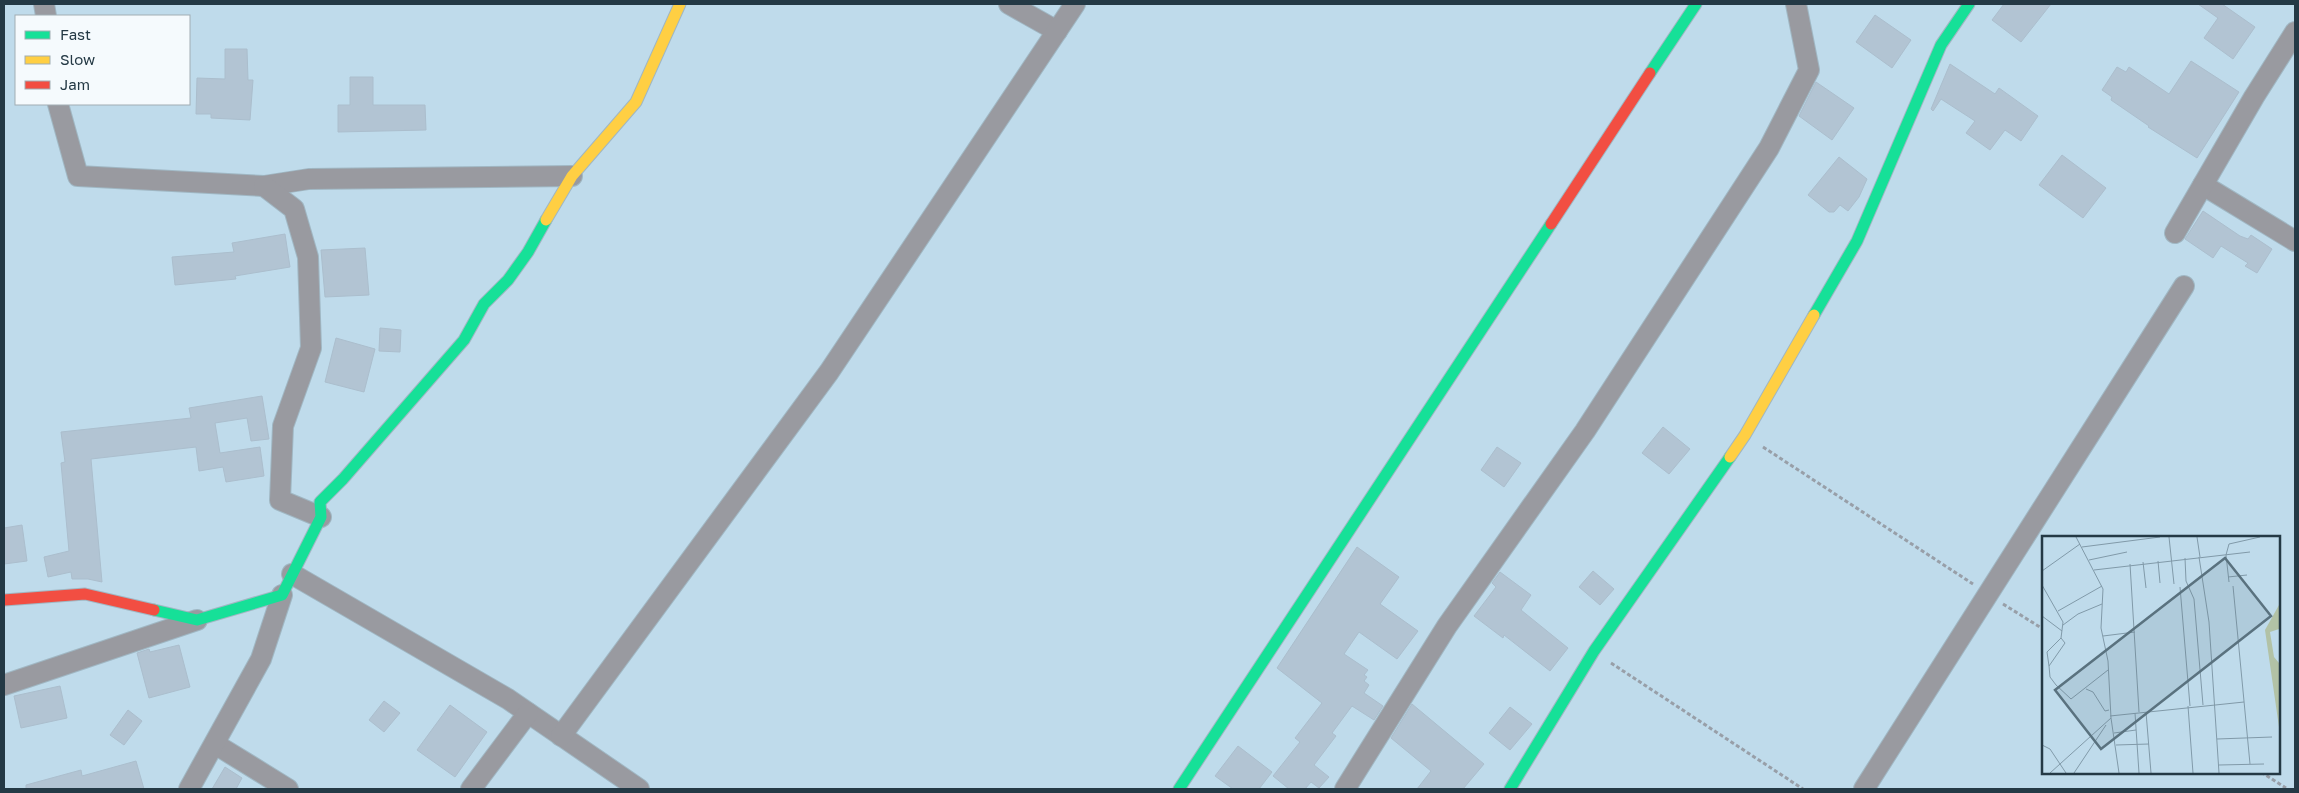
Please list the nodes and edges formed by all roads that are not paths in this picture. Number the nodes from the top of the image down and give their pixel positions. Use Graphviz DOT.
graph roads {
  1 [pos="680,4"];
  2 [pos="1009,4"];
  3 [pos="1075,4"];
  4 [pos="1696,4"];
  5 [pos="1796,4"];
  6 [pos="1969,4"];
  7 [pos="1057,31"];
  8 [pos="2295,32"];
  9 [pos="58,105"];
  10 [pos="572,176"];
  11 [pos="2203,185"];
  12 [pos="264,186"];
  13 [pos="2175,234"];
  14 [pos="2295,241"];
  15 [pos="2184,286"];
  16 [pos="321,517"];
  17 [pos="292,574"];
  18 [pos="282,595"];
  19 [pos="4,600"];
  20 [pos="197,620"];
  21 [pos="4,685"];
  22 [pos="528,713"];
  23 [pos="561,736"];
  24 [pos="215,744"];
  25 [pos="626,786"];
  26 [pos="189,789"];
  27 [pos="288,789"];
  28 [pos="471,789"];
  29 [pos="1179,789"];
  30 [pos="1345,789"];
  31 [pos="1510,789"];
  32 [pos="1864,789"];
  1 -- 10 [label="street"];
  2 -- 7 [label="street"];
  3 -- 7 [label="street"];
  4 -- 29 [label="street"];
  5 -- 30 [label="street"];
  6 -- 31 [label="street"];
  7 -- 23 [label="street"];
  8 -- 11 [label="street"];
  9 -- 12 [label="street"];
  10 -- 12 [label="street"];
  10 -- 16 [label="street"];
  11 -- 13 [label="street"];
  11 -- 14 [label="street"];
  12 -- 16 [label="street"];
  15 -- 32 [label="street"];
  16 -- 17 [label="street"];
  17 -- 18 [label="street"];
  17 -- 22 [label="street"];
  18 -- 20 [label="street"];
  18 -- 24 [label="street"];
  19 -- 20 [label="street"];
  20 -- 21 [label="street"];
  22 -- 23 [label="street"];
  22 -- 28 [label="street"];
  23 -- 25 [label="street"];
  24 -- 26 [label="street"];
  24 -- 27 [label="street"];
}
